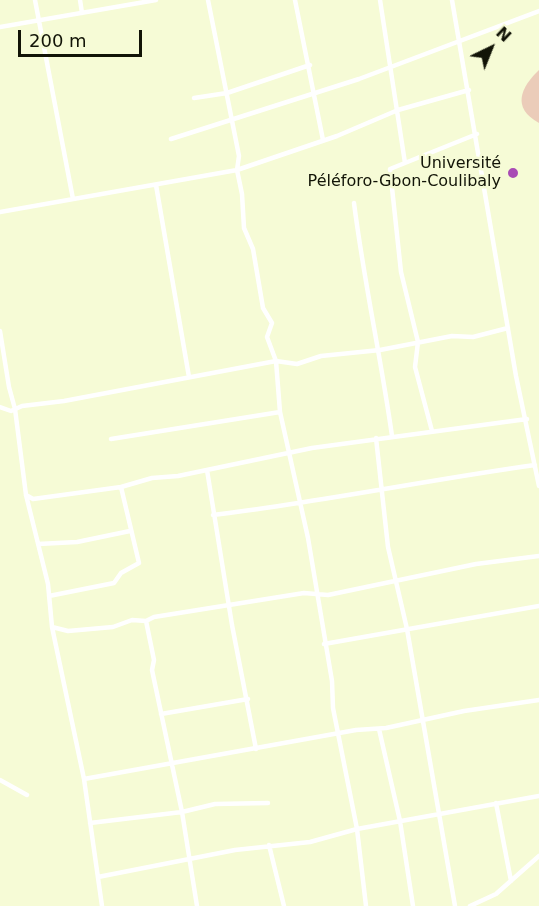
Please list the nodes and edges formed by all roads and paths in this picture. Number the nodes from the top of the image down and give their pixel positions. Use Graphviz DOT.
graph roads {
  1 [pos="35,0"];
  2 [pos="80,0"];
  3 [pos="156,0"];
  4 [pos="208,0"];
  5 [pos="295,0"];
  6 [pos="380,0"];
  7 [pos="452,0"];
  8 [pos="124,3"];
  9 [pos="539,11"];
  10 [pos="82,13"];
  11 [pos="39,20"];
  12 [pos="0,27"];
  13 [pos="460,43"];
  14 [pos="310,64"];
  15 [pos="392,67"];
  16 [pos="469,90"];
  17 [pos="227,93"];
  18 [pos="312,94"];
  19 [pos="194,98"];
  20 [pos="398,110"];
  21 [pos="232,119"];
  22 [pos="477,134"];
  23 [pos="171,139"];
  24 [pos="323,140"];
  25 [pos="405,163"];
  26 [pos="237,170"];
  27 [pos="156,185"];
  28 [pos="73,199"];
  29 [pos="354,203"];
  30 [pos="0,212"];
  31 [pos="508,327"];
  32 [pos="0,331"];
  33 [pos="418,342"];
  34 [pos="380,350"];
  35 [pos="276,361"];
  36 [pos="189,377"];
  37 [pos="0,407"];
  38 [pos="15,409"];
  39 [pos="280,412"];
  40 [pos="527,419"];
  41 [pos="432,431"];
  42 [pos="392,436"];
  43 [pos="376,438"];
  44 [pos="111,439"];
  45 [pos="289,454"];
  46 [pos="535,465"];
  47 [pos="207,470"];
  48 [pos="539,486"];
  49 [pos="121,487"];
  50 [pos="382,489"];
  51 [pos="26,495"];
  52 [pos="302,503"];
  53 [pos="213,516"];
  54 [pos="130,531"];
  55 [pos="38,544"];
  56 [pos="539,556"];
  57 [pos="398,580"];
  58 [pos="316,595"];
  59 [pos="50,596"];
  60 [pos="230,605"];
  61 [pos="539,606"];
  62 [pos="146,621"];
  63 [pos="52,627"];
  64 [pos="407,629"];
  65 [pos="324,644"];
  66 [pos="248,699"];
  67 [pos="539,700"];
  68 [pos="161,714"];
  69 [pos="423,720"];
  70 [pos="379,729"];
  71 [pos="340,734"];
  72 [pos="256,749"];
  73 [pos="170,764"];
  74 [pos="84,779"];
  75 [pos="0,780"];
  76 [pos="27,795"];
  77 [pos="539,796"];
  78 [pos="268,803"];
  79 [pos="496,803"];
  80 [pos="182,812"];
  81 [pos="438,814"];
  82 [pos="400,821"];
  83 [pos="90,824"];
  84 [pos="357,829"];
  85 [pos="270,845"];
  86 [pos="539,856"];
  87 [pos="189,860"];
  88 [pos="98,877"];
  89 [pos="511,881"];
  90 [pos="102,906"];
  91 [pos="197,906"];
  92 [pos="284,906"];
  93 [pos="366,906"];
  94 [pos="413,906"];
  95 [pos="455,906"];
  96 [pos="470,906"];
  1 -- 11 [label="street"];
  2 -- 10 [label="street"];
  3 -- 8 [label="street"];
  4 -- 17 [label="street"];
  5 -- 14 [label="street"];
  6 -- 15 [label="street"];
  7 -- 13 [label="street"];
  8 -- 10 [label="street"];
  9 -- 13 [label="street"];
  10 -- 11 [label="street"];
  11 -- 12 [label="street"];
  11 -- 28 [label="street"];
  13 -- 15 [label="street"];
  13 -- 16 [label="street"];
  14 -- 17 [label="street"];
  14 -- 18 [label="street"];
  15 -- 18 [label="street"];
  15 -- 20 [label="street"];
  16 -- 20 [label="street"];
  16 -- 22 [label="street"];
  17 -- 19 [label="street"];
  17 -- 21 [label="street"];
  18 -- 21 [label="street"];
  18 -- 24 [label="street"];
  20 -- 24 [label="street"];
  20 -- 25 [label="street"];
  21 -- 23 [label="street"];
  21 -- 26 [label="street"];
  22 -- 25 [label="street"];
  22 -- 31 [label="street"];
  24 -- 26 [label="street"];
  25 -- 33 [label="street"];
  26 -- 27 [label="street"];
  26 -- 35 [label="street"];
  27 -- 28 [label="street"];
  27 -- 36 [label="street"];
  28 -- 30 [label="street"];
  29 -- 34 [label="street"];
  31 -- 33 [label="street"];
  31 -- 40 [label="street"];
  32 -- 38 [label="street"];
  33 -- 34 [label="street"];
  33 -- 41 [label="street"];
  34 -- 35 [label="street"];
  34 -- 42 [label="street"];
  35 -- 36 [label="street"];
  35 -- 39 [label="street"];
  36 -- 38 [label="street"];
  37 -- 38 [label="street"];
  38 -- 51 [label="street"];
  39 -- 44 [label="street"];
  39 -- 45 [label="street"];
  40 -- 41 [label="street"];
  40 -- 46 [label="street"];
  41 -- 42 [label="street"];
  42 -- 43 [label="street"];
  43 -- 45 [label="street"];
  43 -- 50 [label="street"];
  45 -- 47 [label="street"];
  45 -- 52 [label="street"];
  46 -- 48 [label="street"];
  46 -- 50 [label="street"];
  47 -- 49 [label="street"];
  47 -- 53 [label="street"];
  49 -- 51 [label="street"];
  49 -- 54 [label="street"];
  50 -- 52 [label="street"];
  50 -- 57 [label="street"];
  51 -- 55 [label="street"];
  52 -- 53 [label="street"];
  52 -- 58 [label="street"];
  53 -- 60 [label="street"];
  54 -- 55 [label="street"];
  54 -- 59 [label="street"];
  55 -- 59 [label="street"];
  56 -- 57 [label="street"];
  57 -- 58 [label="street"];
  57 -- 64 [label="street"];
  58 -- 60 [label="street"];
  58 -- 65 [label="street"];
  59 -- 63 [label="street"];
  60 -- 62 [label="street"];
  60 -- 66 [label="street"];
  61 -- 64 [label="street"];
  62 -- 63 [label="street"];
  62 -- 68 [label="street"];
  63 -- 74 [label="street"];
  64 -- 65 [label="street"];
  64 -- 69 [label="street"];
  65 -- 71 [label="street"];
  66 -- 68 [label="street"];
  66 -- 72 [label="street"];
  67 -- 69 [label="street"];
  68 -- 73 [label="street"];
  69 -- 70 [label="street"];
  69 -- 81 [label="street"];
  70 -- 71 [label="street"];
  70 -- 82 [label="street"];
  71 -- 72 [label="street"];
  71 -- 84 [label="street"];
  72 -- 73 [label="street"];
  73 -- 74 [label="street"];
  73 -- 80 [label="street"];
  74 -- 83 [label="street"];
  75 -- 76 [label="street"];
  77 -- 79 [label="street"];
  78 -- 80 [label="street"];
  79 -- 81 [label="street"];
  79 -- 89 [label="street"];
  80 -- 83 [label="street"];
  80 -- 87 [label="street"];
  81 -- 82 [label="street"];
  81 -- 95 [label="street"];
  82 -- 84 [label="street"];
  82 -- 94 [label="street"];
  83 -- 88 [label="street"];
  84 -- 85 [label="street"];
  84 -- 93 [label="street"];
  85 -- 87 [label="street"];
  85 -- 92 [label="street"];
  86 -- 89 [label="street"];
  87 -- 88 [label="street"];
  87 -- 91 [label="street"];
  88 -- 90 [label="street"];
  89 -- 96 [label="street"];
}
